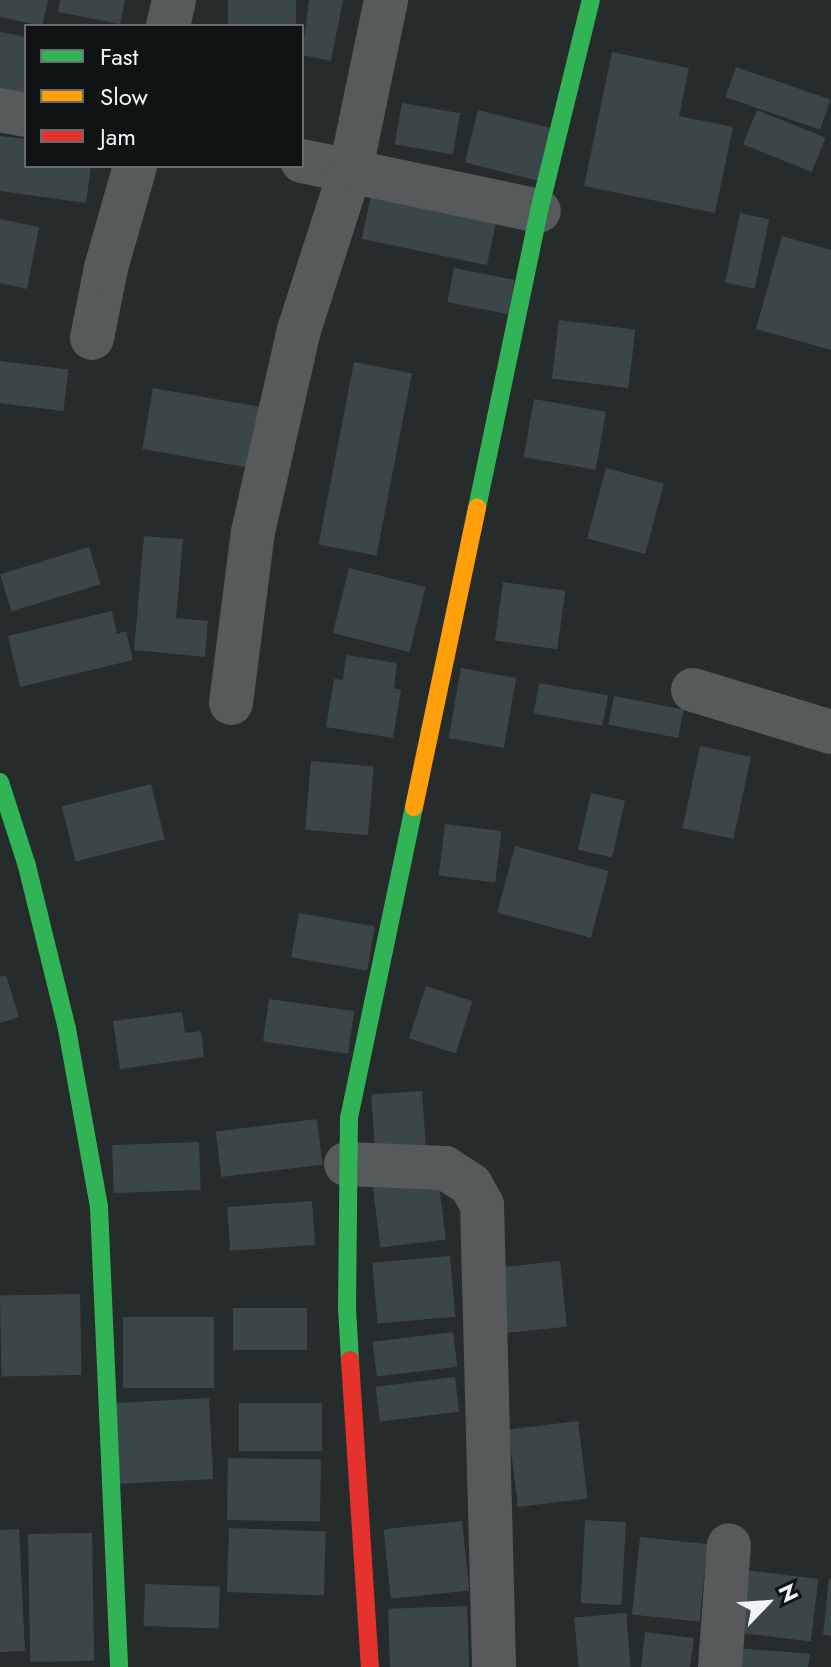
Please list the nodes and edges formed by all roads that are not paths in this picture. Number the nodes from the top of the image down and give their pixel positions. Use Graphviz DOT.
graph roads {
  1 [pos="174,0"];
  2 [pos="386,0"];
  3 [pos="591,0"];
  4 [pos="168,24"];
  5 [pos="0,110"];
  6 [pos="24,115"];
  7 [pos="304,161"];
  8 [pos="134,168"];
  9 [pos="351,168"];
  10 [pos="539,211"];
  11 [pos="92,338"];
  12 [pos="693,690"];
  13 [pos="231,703"];
  14 [pos="831,732"];
  15 [pos="0,782"];
  16 [pos="346,1164"];
  17 [pos="729,1545"];
  18 [pos="119,1667"];
  19 [pos="370,1667"];
  20 [pos="494,1667"];
  21 [pos="720,1667"];
  1 -- 4 [label="street"];
  2 -- 9 [label="street"];
  3 -- 10 [label="street"];
  5 -- 6 [label="street"];
  7 -- 9 [label="street"];
  8 -- 11 [label="street"];
  9 -- 10 [label="street"];
  9 -- 13 [label="street"];
  10 -- 16 [label="street"];
  12 -- 14 [label="street"];
  15 -- 18 [label="street"];
  16 -- 19 [label="street"];
  16 -- 20 [label="street"];
  17 -- 21 [label="street"];
}
